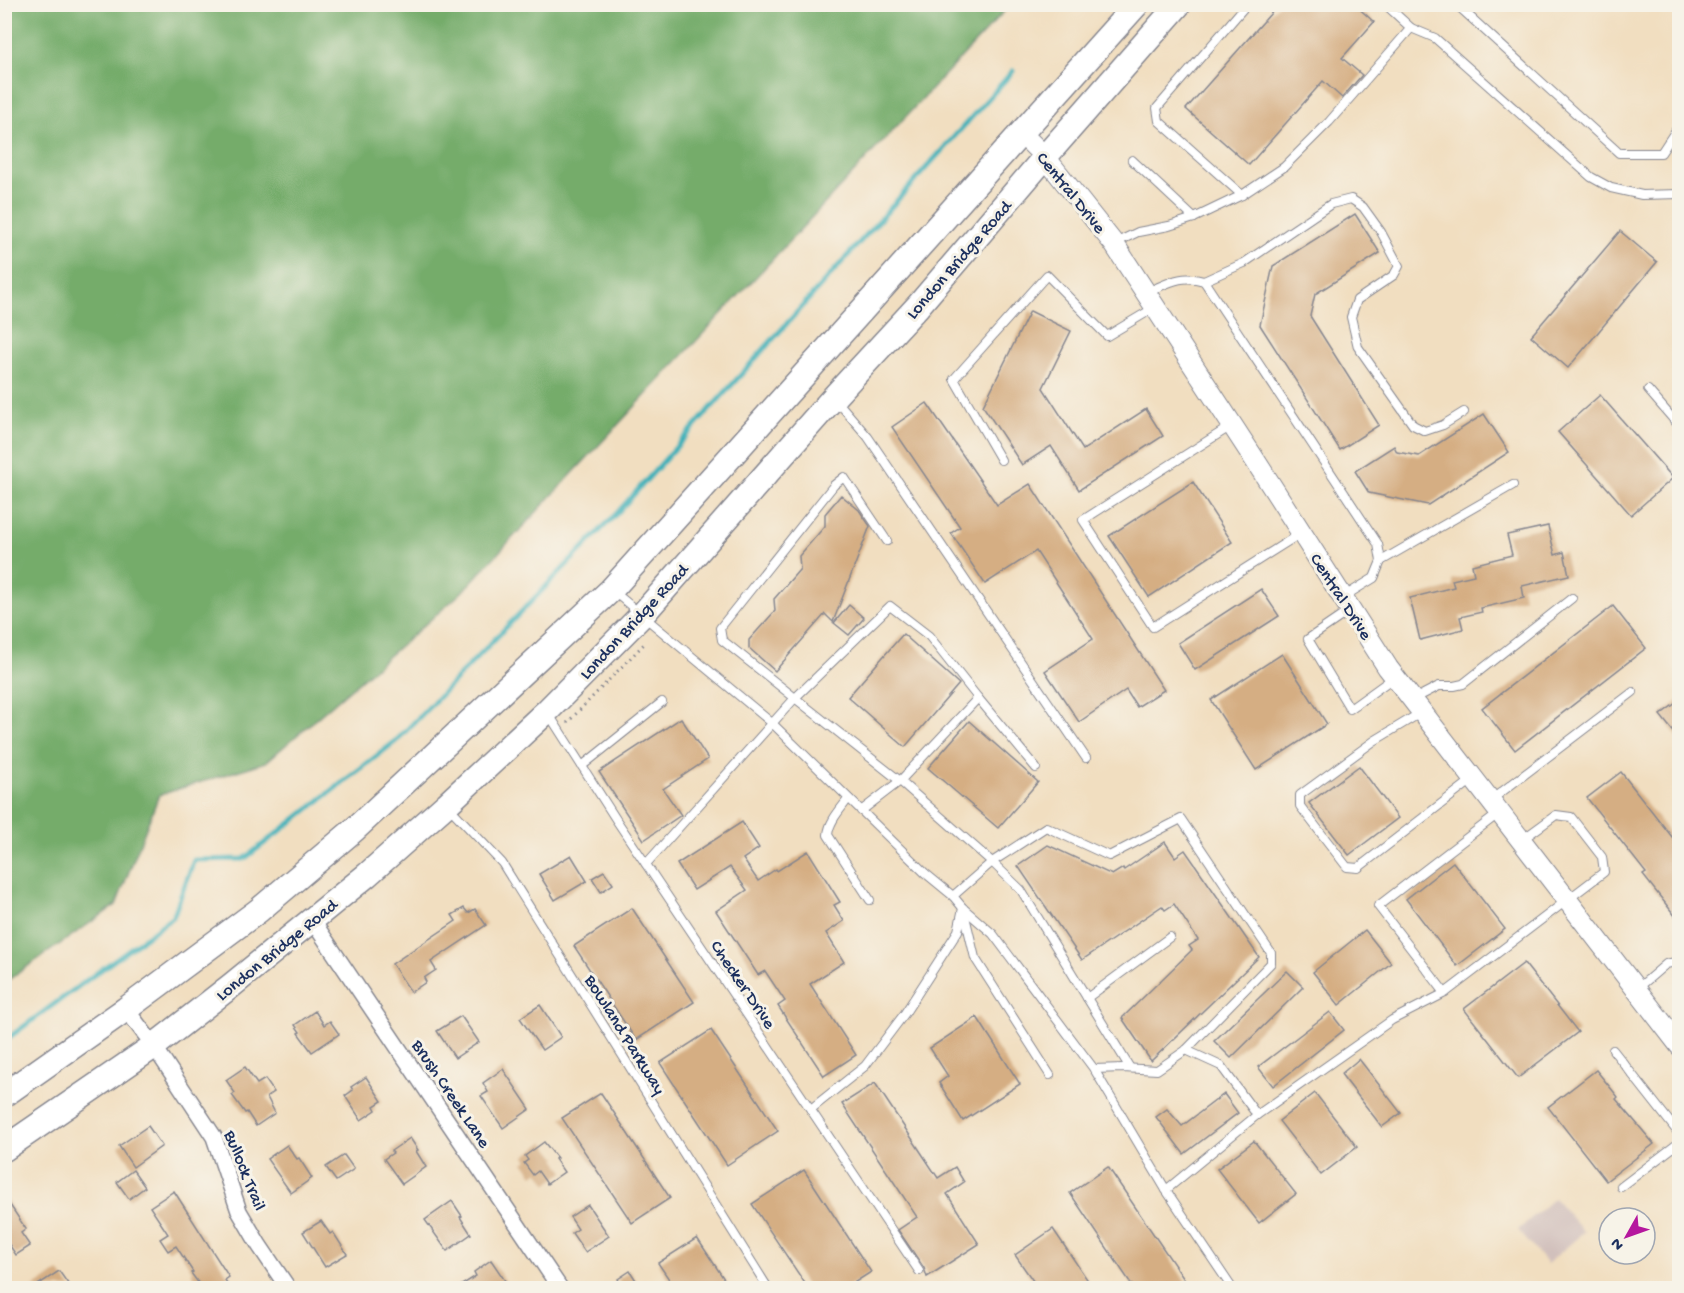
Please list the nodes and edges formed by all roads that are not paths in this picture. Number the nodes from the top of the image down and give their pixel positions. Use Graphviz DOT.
graph roads {
  1 [pos="1137,4"];
  2 [pos="1179,4"];
  3 [pos="1247,4"];
  4 [pos="1385,4"];
  5 [pos="1456,4"];
  6 [pos="1412,28"];
  7 [pos="1680,124"];
  8 [pos="1022,134"];
  9 [pos="1045,157"];
  10 [pos="1132,160"];
  11 [pos="1680,194"];
  12 [pos="1242,195"];
  13 [pos="1194,218"];
  14 [pos="1114,243"];
  15 [pos="1204,281"];
  16 [pos="1151,300"];
  17 [pos="1648,390"];
  18 [pos="834,397"];
  19 [pos="1464,412"];
  20 [pos="1233,426"];
  21 [pos="1680,427"];
  22 [pos="1001,460"];
  23 [pos="1513,485"];
  24 [pos="1301,533"];
  25 [pos="887,541"];
  26 [pos="1381,561"];
  27 [pos="611,590"];
  28 [pos="1572,598"];
  29 [pos="1347,604"];
  30 [pos="642,615"];
  31 [pos="1395,677"];
  32 [pos="1633,692"];
  33 [pos="795,698"];
  34 [pos="978,698"];
  35 [pos="662,702"];
  36 [pos="1417,706"];
  37 [pos="547,711"];
  38 [pos="772,723"];
  39 [pos="1086,758"];
  40 [pos="582,766"];
  41 [pos="1036,768"];
  42 [pos="1473,779"];
  43 [pos="900,781"];
  44 [pos="848,799"];
  45 [pos="447,804"];
  46 [pos="1494,807"];
  47 [pos="861,811"];
  48 [pos="1521,841"];
  49 [pos="992,862"];
  50 [pos="646,864"];
  51 [pos="953,896"];
  52 [pos="870,900"];
  53 [pos="1566,900"];
  54 [pos="963,908"];
  55 [pos="312,920"];
  56 [pos="1170,937"];
  57 [pos="1680,961"];
  58 [pos="1636,990"];
  59 [pos="1445,993"];
  60 [pos="1087,998"];
  61 [pos="126,1009"];
  62 [pos="154,1046"];
  63 [pos="1680,1046"];
  64 [pos="1186,1050"];
  65 [pos="1613,1050"];
  66 [pos="1130,1068"];
  67 [pos="1094,1069"];
  68 [pos="1050,1075"];
  69 [pos="4,1095"];
  70 [pos="811,1109"];
  71 [pos="1257,1115"];
  72 [pos="1680,1135"];
  73 [pos="1680,1142"];
  74 [pos="4,1149"];
  75 [pos="1621,1187"];
  76 [pos="1166,1190"];
  77 [pos="920,1271"];
  78 [pos="288,1288"];
  79 [pos="560,1288"];
  80 [pos="768,1288"];
  81 [pos="1232,1288"];
  1 -- 8 [label="main road, London Bridge Road"];
  2 -- 9 [label="main road, London Bridge Road"];
  3 -- 12 [label="lane"];
  4 -- 6 [label="lane"];
  5 -- 7 [label="lane"];
  6 -- 11 [label="lane"];
  6 -- 12 [label="lane"];
  8 -- 9 [label="street, Central Drive"];
  8 -- 27 [label="main road, London Bridge Road"];
  9 -- 14 [label="street, Central Drive"];
  9 -- 18 [label="main road, London Bridge Road"];
  10 -- 13 [label="lane"];
  12 -- 13 [label="lane"];
  13 -- 14 [label="lane"];
  14 -- 16 [label="street, Central Drive"];
  15 -- 16 [label="lane"];
  15 -- 19 [label="lane"];
  15 -- 26 [label="lane"];
  16 -- 20 [label="street, Central Drive"];
  16 -- 22 [label="lane"];
  17 -- 21 [label="lane"];
  18 -- 30 [label="main road, London Bridge Road"];
  18 -- 39 [label="lane"];
  20 -- 24 [label="street, Central Drive"];
  20 -- 24 [label="lane"];
  23 -- 26 [label="lane"];
  24 -- 29 [label="street, Central Drive"];
  25 -- 33 [label="lane"];
  26 -- 29 [label="lane"];
  27 -- 30 [label="lane"];
  27 -- 61 [label="main road, London Bridge Road"];
  28 -- 36 [label="lane"];
  29 -- 31 [label="street, Central Drive"];
  29 -- 31 [label="lane"];
  30 -- 37 [label="main road, London Bridge Road"];
  30 -- 38 [label="lane"];
  31 -- 36 [label="street, Central Drive"];
  32 -- 46 [label="lane"];
  33 -- 34 [label="lane"];
  33 -- 38 [label="lane"];
  33 -- 43 [label="lane"];
  34 -- 41 [label="lane"];
  34 -- 43 [label="lane"];
  35 -- 40 [label="lane"];
  36 -- 42 [label="street, Central Drive"];
  36 -- 42 [label="lane"];
  37 -- 40 [label="lane, Checker Drive"];
  37 -- 45 [label="main road, London Bridge Road"];
  38 -- 44 [label="lane"];
  38 -- 50 [label="lane"];
  40 -- 50 [label="lane, Checker Drive"];
  42 -- 46 [label="street, Central Drive"];
  43 -- 47 [label="lane"];
  43 -- 49 [label="lane"];
  44 -- 47 [label="lane"];
  44 -- 52 [label="lane"];
  45 -- 55 [label="main road, London Bridge Road"];
  45 -- 80 [label="lane, Bowland Parkway"];
  46 -- 48 [label="street, Central Drive"];
  46 -- 59 [label="lane"];
  47 -- 51 [label="lane"];
  48 -- 53 [label="street, Central Drive"];
  48 -- 53 [label="lane"];
  49 -- 51 [label="lane"];
  49 -- 60 [label="lane"];
  49 -- 64 [label="lane"];
  50 -- 70 [label="lane, Checker Drive"];
  51 -- 54 [label="lane"];
  53 -- 58 [label="street, Central Drive"];
  53 -- 59 [label="lane"];
  54 -- 67 [label="lane"];
  54 -- 68 [label="lane"];
  54 -- 70 [label="lane"];
  55 -- 62 [label="main road, London Bridge Road"];
  55 -- 79 [label="street, Brush Creek Lane"];
  56 -- 60 [label="lane"];
  57 -- 58 [label="lane"];
  58 -- 63 [label="street, Central Drive"];
  59 -- 71 [label="lane"];
  60 -- 66 [label="lane"];
  61 -- 62 [label="street, Bullock Trail"];
  61 -- 69 [label="main road, London Bridge Road"];
  62 -- 74 [label="main road, London Bridge Road"];
  62 -- 78 [label="street, Bullock Trail"];
  64 -- 66 [label="lane"];
  64 -- 71 [label="lane"];
  65 -- 72 [label="lane"];
  66 -- 67 [label="lane"];
  67 -- 76 [label="lane"];
  70 -- 77 [label="lane, Checker Drive"];
  71 -- 76 [label="lane"];
  73 -- 75 [label="lane"];
  76 -- 81 [label="lane"];
}
